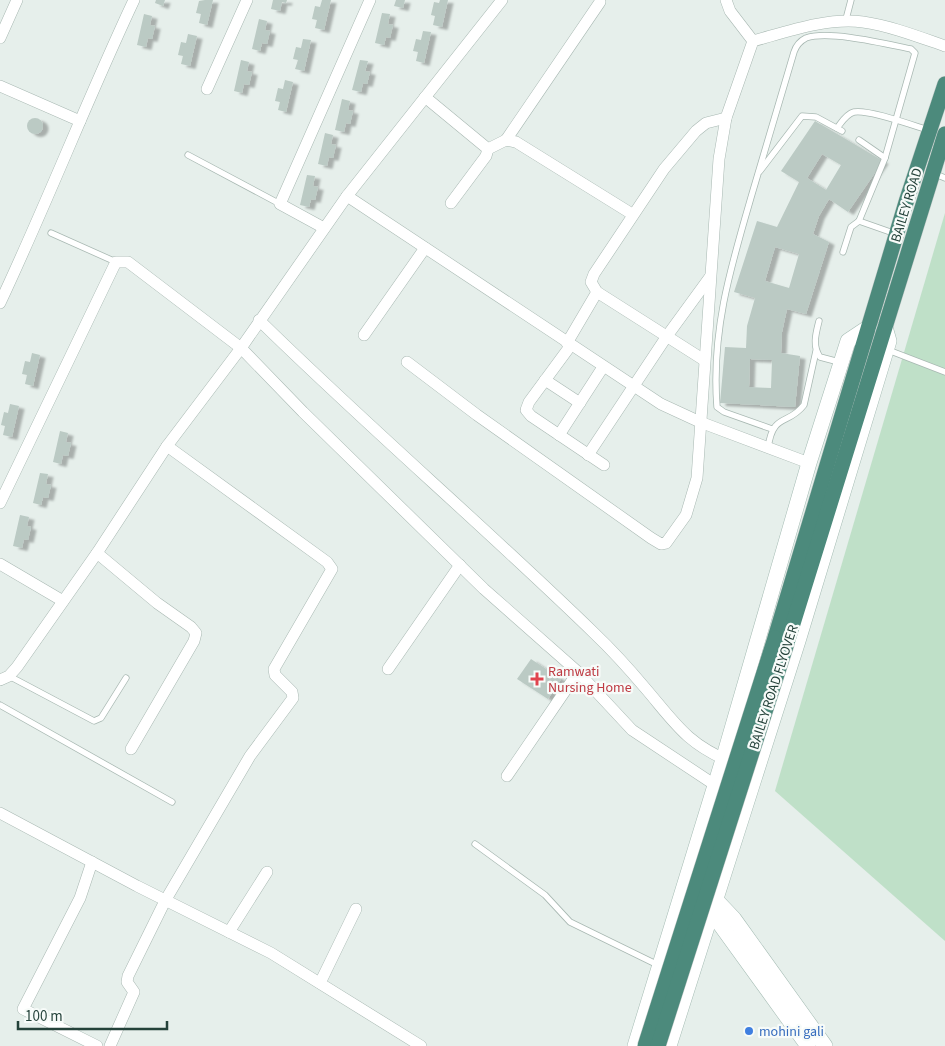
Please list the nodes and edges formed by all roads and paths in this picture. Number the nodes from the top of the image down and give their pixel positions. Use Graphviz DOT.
graph roads {
  1 [pos="17,0"];
  2 [pos="134,0"];
  3 [pos="247,0"];
  4 [pos="370,0"];
  5 [pos="502,0"];
  6 [pos="726,0"];
  7 [pos="851,0"];
  8 [pos="600,2"];
  9 [pos="845,23"];
  10 [pos="915,36"];
  11 [pos="0,38"];
  12 [pos="753,41"];
  13 [pos="945,46"];
  14 [pos="911,49"];
  15 [pos="945,84"];
  16 [pos="0,86"];
  17 [pos="207,89"];
  18 [pos="425,97"];
  19 [pos="726,118"];
  20 [pos="898,120"];
  21 [pos="80,121"];
  22 [pos="930,130"];
  23 [pos="945,134"];
  24 [pos="506,140"];
  25 [pos="859,140"];
  26 [pos="488,149"];
  27 [pos="188,156"];
  28 [pos="885,158"];
  29 [pos="758,175"];
  30 [pos="939,176"];
  31 [pos="347,196"];
  32 [pos="280,204"];
  33 [pos="451,204"];
  34 [pos="632,214"];
  35 [pos="859,221"];
  36 [pos="324,228"];
  37 [pos="51,233"];
  38 [pos="897,234"];
  39 [pos="425,248"];
  40 [pos="843,252"];
  41 [pos="116,262"];
  42 [pos="710,277"];
  43 [pos="597,292"];
  44 [pos="0,303"];
  45 [pos="259,320"];
  46 [pos="819,321"];
  47 [pos="869,327"];
  48 [pos="885,327"];
  49 [pos="364,335"];
  50 [pos="666,336"];
  51 [pos="569,344"];
  52 [pos="241,348"];
  53 [pos="886,350"];
  54 [pos="816,351"];
  55 [pos="704,360"];
  56 [pos="407,362"];
  57 [pos="841,363"];
  58 [pos="603,367"];
  59 [pos="945,372"];
  60 [pos="545,380"];
  61 [pos="632,387"];
  62 [pos="580,403"];
  63 [pos="700,422"];
  64 [pos="772,429"];
  65 [pos="559,435"];
  66 [pos="167,446"];
  67 [pos="768,448"];
  68 [pos="588,455"];
  69 [pos="809,463"];
  70 [pos="604,465"];
  71 [pos="0,503"];
  72 [pos="98,553"];
  73 [pos="0,564"];
  74 [pos="460,565"];
  75 [pos="63,601"];
  76 [pos="781,641"];
  77 [pos="388,669"];
  78 [pos="578,672"];
  79 [pos="4,678"];
  80 [pos="126,678"];
  81 [pos="0,705"];
  82 [pos="131,749"];
  83 [pos="723,759"];
  84 [pos="756,772"];
  85 [pos="507,776"];
  86 [pos="715,785"];
  87 [pos="172,802"];
  88 [pos="0,813"];
  89 [pos="701,831"];
  90 [pos="735,841"];
  91 [pos="476,844"];
  92 [pos="92,862"];
  93 [pos="267,872"];
  94 [pos="682,892"];
  95 [pos="166,901"];
  96 [pos="714,907"];
  97 [pos="356,909"];
  98 [pos="229,932"];
  99 [pos="660,966"];
  100 [pos="691,979"];
  101 [pos="320,983"];
  102 [pos="97,1046"];
  103 [pos="110,1046"];
  104 [pos="421,1046"];
  105 [pos="635,1046"];
  106 [pos="645,1046"];
  107 [pos="658,1046"];
  108 [pos="669,1046"];
  109 [pos="808,1046"];
  110 [pos="825,1046"];
  1 -- 11 [label="street"];
  2 -- 21 [label="street"];
  3 -- 17 [label="street"];
  4 -- 32 [label="street"];
  5 -- 18 [label="street"];
  6 -- 12 [label="street"];
  7 -- 9 [label="lane"];
  8 -- 24 [label="street"];
  9 -- 10 [label="street"];
  9 -- 12 [label="street"];
  10 -- 13 [label="street"];
  10 -- 14 [label="lane"];
  12 -- 19 [label="street"];
  14 -- 20 [label="lane"];
  14 -- 29 [label="lane"];
  15 -- 22 [label="highway, BAILEY ROAD"];
  16 -- 21 [label="street"];
  18 -- 26 [label="street"];
  18 -- 31 [label="street"];
  19 -- 34 [label="street"];
  19 -- 42 [label="street"];
  20 -- 22 [label="lane"];
  20 -- 28 [label="lane"];
  20 -- 29 [label="lane"];
  21 -- 44 [label="street"];
  22 -- 38 [label="highway, BAILEY ROAD"];
  23 -- 30 [label="highway, BAILEY ROAD"];
  24 -- 26 [label="street"];
  24 -- 34 [label="street"];
  25 -- 28 [label="lane"];
  26 -- 33 [label="street"];
  27 -- 32 [label="lane"];
  28 -- 35 [label="lane"];
  29 -- 64 [label="lane"];
  30 -- 48 [label="highway, BAILEY ROAD"];
  31 -- 36 [label="street"];
  31 -- 39 [label="street"];
  32 -- 36 [label="street"];
  34 -- 43 [label="street"];
  35 -- 38 [label="lane"];
  35 -- 40 [label="lane"];
  36 -- 45 [label="street"];
  37 -- 41 [label="lane"];
  38 -- 47 [label="highway, BAILEY ROAD"];
  39 -- 49 [label="street"];
  39 -- 51 [label="street"];
  41 -- 52 [label="street"];
  41 -- 71 [label="street"];
  42 -- 50 [label="street"];
  42 -- 55 [label="street"];
  43 -- 50 [label="street"];
  43 -- 51 [label="street"];
  45 -- 52 [label="street"];
  45 -- 83 [label="street"];
  46 -- 54 [label="lane"];
  47 -- 57 [label="main road"];
  47 -- 76 [label="highway, BAILEY ROAD FLYOVER"];
  48 -- 53 [label="main road"];
  48 -- 76 [label="highway, BAILEY ROAD FLYOVER"];
  50 -- 55 [label="street"];
  50 -- 61 [label="street"];
  51 -- 58 [label="street"];
  51 -- 60 [label="street"];
  52 -- 66 [label="street"];
  52 -- 74 [label="street"];
  53 -- 59 [label="lane"];
  53 -- 84 [label="main road"];
  54 -- 57 [label="lane"];
  54 -- 64 [label="lane"];
  55 -- 63 [label="street"];
  56 -- 63 [label="street"];
  57 -- 69 [label="main road"];
  58 -- 61 [label="street"];
  58 -- 62 [label="street"];
  60 -- 62 [label="street"];
  60 -- 65 [label="street"];
  61 -- 63 [label="street"];
  61 -- 68 [label="street"];
  62 -- 65 [label="street"];
  63 -- 67 [label="street"];
  64 -- 67 [label="lane"];
  65 -- 68 [label="street"];
  66 -- 72 [label="street"];
  66 -- 95 [label="street"];
  67 -- 69 [label="street"];
  68 -- 70 [label="street"];
  69 -- 83 [label="main road"];
  72 -- 75 [label="street"];
  72 -- 82 [label="street"];
  73 -- 75 [label="street"];
  74 -- 77 [label="street"];
  74 -- 78 [label="street"];
  75 -- 79 [label="street"];
  76 -- 106 [label="highway, BAILEY ROAD FLYOVER, bridge"];
  76 -- 107 [label="highway, BAILEY ROAD FLYOVER, bridge"];
  78 -- 85 [label="street"];
  78 -- 86 [label="street"];
  79 -- 80 [label="lane"];
  81 -- 87 [label="lane"];
  83 -- 84 [label="street"];
  83 -- 86 [label="main road"];
  84 -- 90 [label="main road"];
  86 -- 89 [label="main road"];
  88 -- 92 [label="street"];
  89 -- 90 [label="main road"];
  89 -- 94 [label="main road"];
  90 -- 96 [label="main road"];
  91 -- 99 [label="lane"];
  92 -- 95 [label="street"];
  92 -- 102 [label="street"];
  93 -- 98 [label="street"];
  94 -- 96 [label="main road"];
  94 -- 99 [label="main road"];
  95 -- 98 [label="street"];
  95 -- 103 [label="street"];
  96 -- 100 [label="main road"];
  96 -- 109 [label="main road"];
  96 -- 110 [label="main road"];
  97 -- 101 [label="street"];
  98 -- 101 [label="street"];
  99 -- 100 [label="main road"];
  99 -- 105 [label="main road"];
  100 -- 108 [label="main road"];
  101 -- 104 [label="street"];
}
